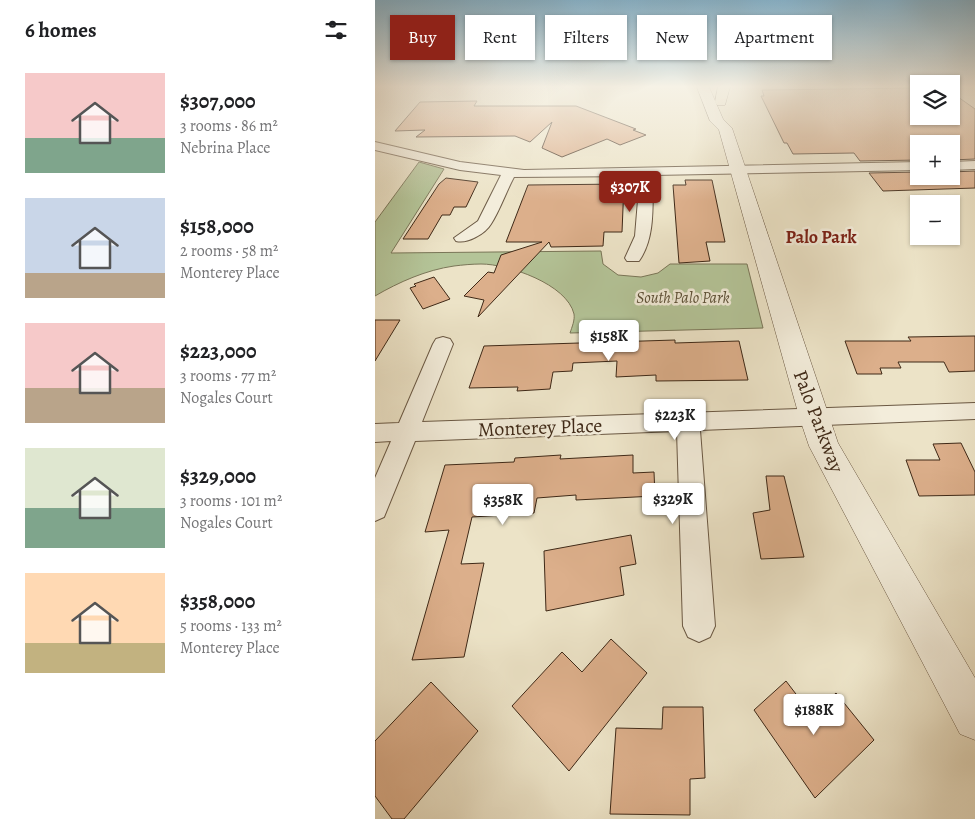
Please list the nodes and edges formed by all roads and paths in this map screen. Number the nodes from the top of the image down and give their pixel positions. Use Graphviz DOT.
graph roads {
  1 [pos="726,125"];
  2 [pos="378,149"];
  3 [pos="975,165"];
  4 [pos="910,166"];
  5 [pos="960,166"];
  6 [pos="739,170"];
  7 [pos="647,172"];
  8 [pos="509,173"];
  9 [pos="462,238"];
  10 [pos="633,258"];
  11 [pos="443,344"];
  12 [pos="975,411"];
  13 [pos="813,416"];
  14 [pos="688,422"];
  15 [pos="407,432"];
  16 [pos="375,433"];
  17 [pos="375,509"];
  18 [pos="699,626"];
  19 [pos="975,719"];
  1 -- 6 [label="street, Palo Parkway"];
  2 -- 8 [label="street"];
  3 -- 5 [label="street"];
  4 -- 6 [label="street"];
  6 -- 7 [label="street"];
  6 -- 13 [label="street, Palo Parkway"];
  7 -- 8 [label="street"];
  7 -- 10 [label="street"];
  8 -- 9 [label="street"];
  11 -- 15 [label="street"];
  12 -- 13 [label="street, Monterey Place"];
  13 -- 14 [label="street, Monterey Place"];
  13 -- 19 [label="street, Palo Parkway"];
  14 -- 15 [label="street, Monterey Place"];
  14 -- 18 [label="street"];
  15 -- 16 [label="street, Monterey Place"];
  15 -- 17 [label="street"];
}
